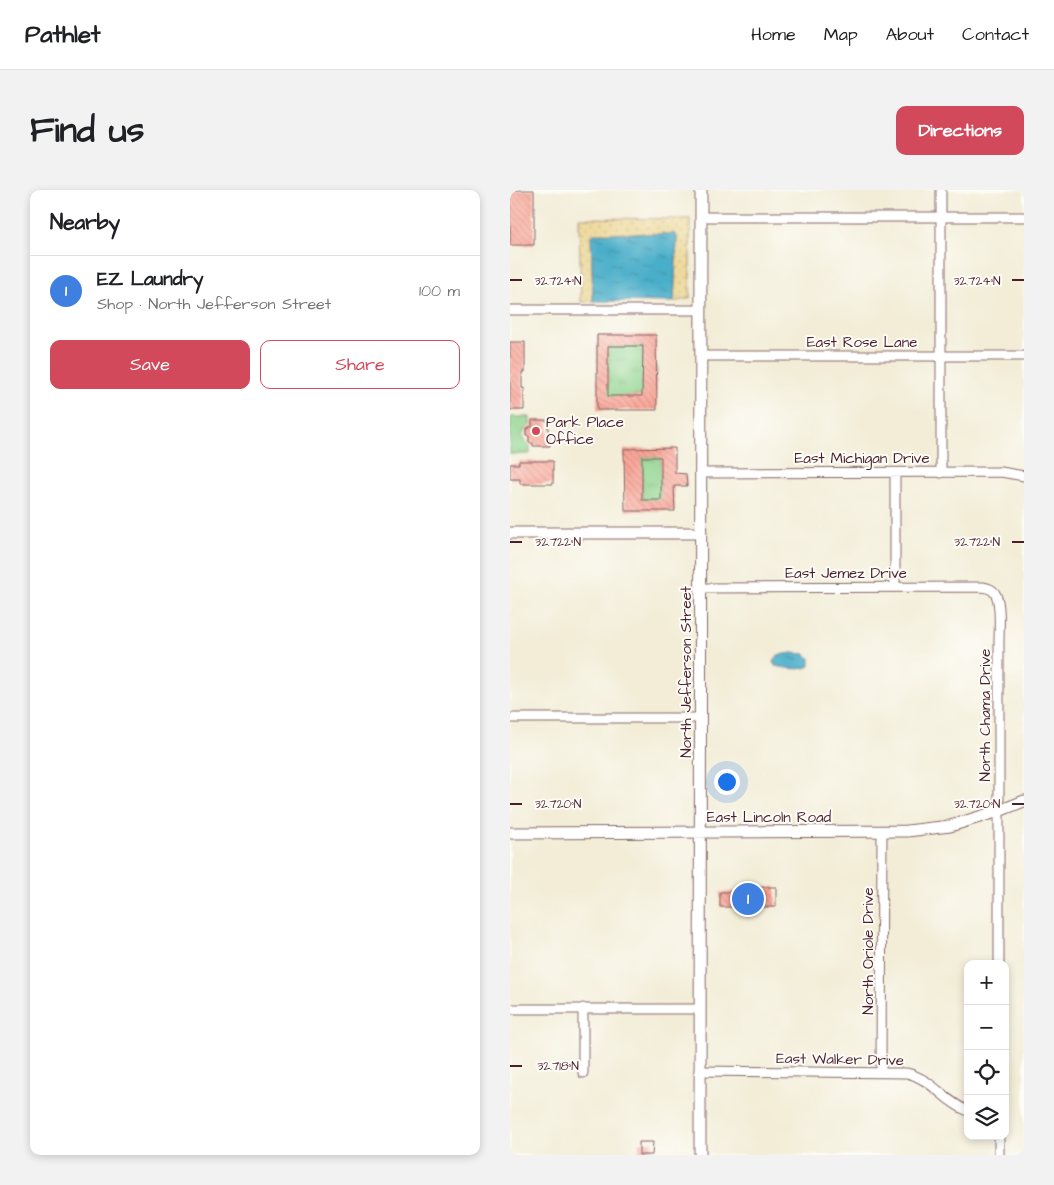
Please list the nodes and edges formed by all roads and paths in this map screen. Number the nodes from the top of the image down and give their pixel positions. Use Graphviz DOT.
graph roads {
  1 [pos="701,190"];
  2 [pos="941,190"];
  3 [pos="701,217"];
  4 [pos="942,217"];
  5 [pos="1024,217"];
  6 [pos="510,310"];
  7 [pos="700,310"];
  8 [pos="701,356"];
  9 [pos="941,356"];
  10 [pos="1024,356"];
  11 [pos="700,473"];
  12 [pos="895,473"];
  13 [pos="941,473"];
  14 [pos="1024,476"];
  15 [pos="701,532"];
  16 [pos="510,533"];
  17 [pos="895,587"];
  18 [pos="701,588"];
  19 [pos="991,589"];
  20 [pos="510,718"];
  21 [pos="700,718"];
  22 [pos="1024,801"];
  23 [pos="999,811"];
  24 [pos="882,831"];
  25 [pos="510,832"];
  26 [pos="701,832"];
  27 [pos="999,960"];
  28 [pos="583,1008"];
  29 [pos="510,1009"];
  30 [pos="700,1009"];
  31 [pos="700,1071"];
  32 [pos="881,1072"];
  33 [pos="583,1073"];
  34 [pos="964,1109"];
  35 [pos="999,1140"];
  36 [pos="700,1155"];
  37 [pos="999,1155"];
  1 -- 3 [label="street, North Jefferson Street"];
  2 -- 4 [label="street"];
  3 -- 4 [label="street"];
  3 -- 7 [label="street, North Jefferson Street"];
  4 -- 5 [label="street"];
  4 -- 9 [label="street"];
  6 -- 7 [label="street"];
  7 -- 8 [label="street, North Jefferson Street"];
  8 -- 9 [label="street, East Rose Lane"];
  8 -- 11 [label="street, North Jefferson Street"];
  9 -- 10 [label="street, East Rose Lane"];
  9 -- 13 [label="street"];
  11 -- 12 [label="street, East Michigan Drive"];
  11 -- 15 [label="street, North Jefferson Street"];
  12 -- 13 [label="street, East Michigan Drive"];
  12 -- 17 [label="street"];
  13 -- 14 [label="street, East Michigan Drive"];
  15 -- 16 [label="street"];
  15 -- 18 [label="street, North Jefferson Street"];
  17 -- 18 [label="street, East Jemez Drive"];
  17 -- 19 [label="street, East Jemez Drive"];
  18 -- 21 [label="street, North Jefferson Street"];
  19 -- 23 [label="street, North Chama Drive"];
  20 -- 21 [label="street"];
  21 -- 26 [label="street, North Jefferson Street"];
  22 -- 23 [label="street, East Lincoln Road"];
  23 -- 24 [label="street, East Lincoln Road"];
  23 -- 27 [label="street, North Chama Drive"];
  24 -- 26 [label="street, East Lincoln Road"];
  24 -- 32 [label="street, North Oriole Drive"];
  25 -- 26 [label="street, East Lincoln Road"];
  26 -- 30 [label="street, North Jefferson Street"];
  28 -- 29 [label="street"];
  28 -- 30 [label="street"];
  28 -- 33 [label="street"];
  30 -- 31 [label="street, North Jefferson Street"];
  31 -- 32 [label="street, East Walker Drive"];
  31 -- 36 [label="street, North Jefferson Street"];
  32 -- 34 [label="street, East Walker Drive"];
  35 -- 37 [label="street"];
}
